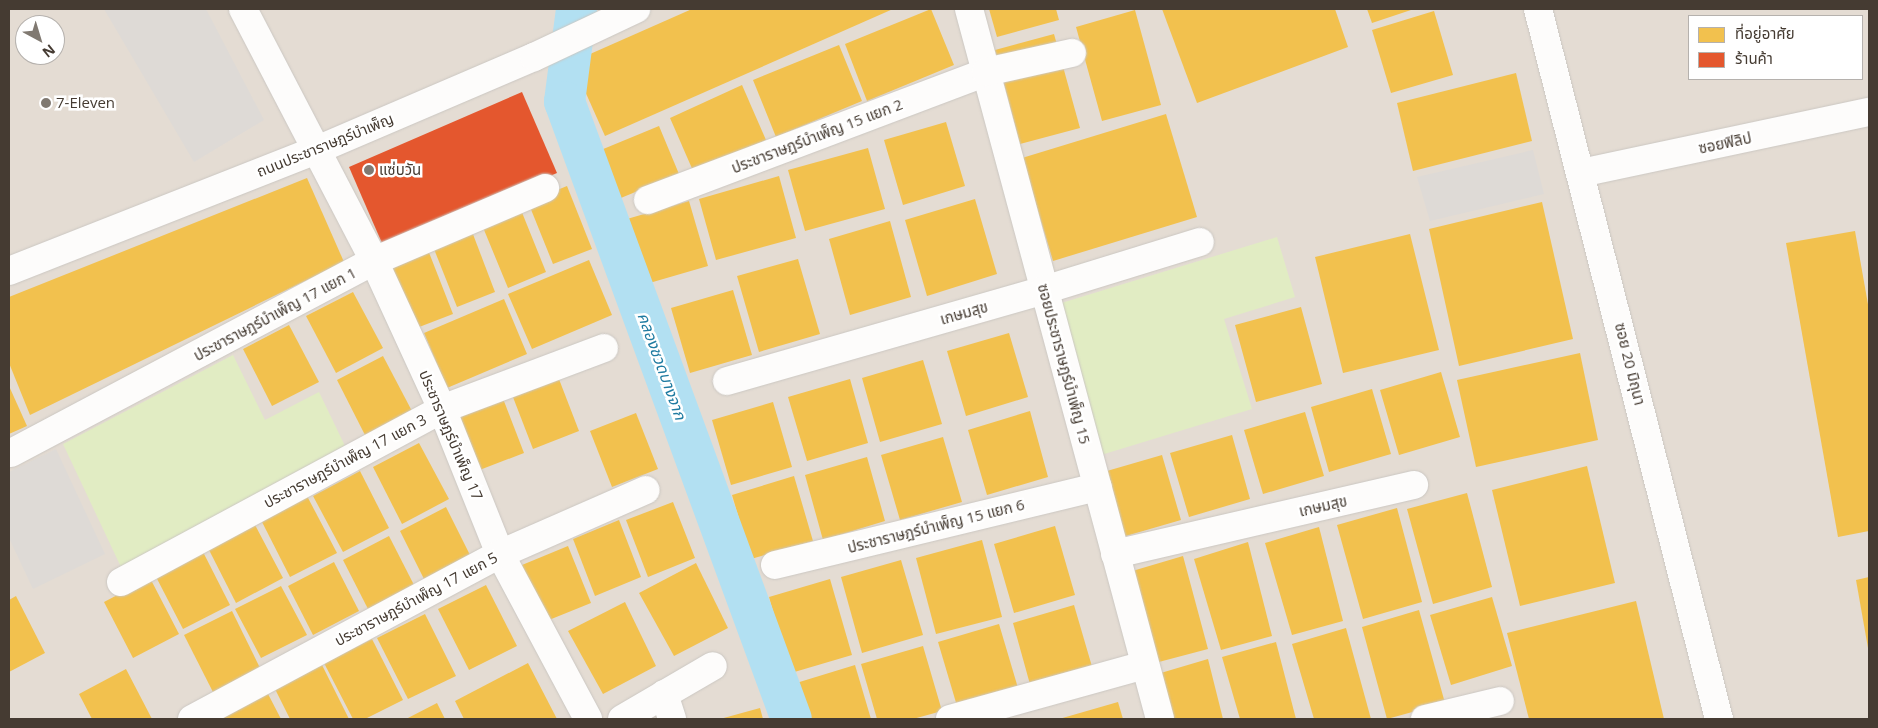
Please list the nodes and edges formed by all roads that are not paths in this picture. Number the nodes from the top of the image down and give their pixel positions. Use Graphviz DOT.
graph roads {
  1 [pos="243,9"];
  2 [pos="636,9"];
  3 [pos="969,9"];
  4 [pos="1538,9"];
  5 [pos="1072,53"];
  6 [pos="986,72"];
  7 [pos="1869,112"];
  8 [pos="319,149"];
  9 [pos="1582,173"];
  10 [pos="545,188"];
  11 [pos="648,200"];
  12 [pos="1200,242"];
  13 [pos="374,261"];
  14 [pos="10,269"];
  15 [pos="1044,290"];
  16 [pos="604,348"];
  17 [pos="727,381"];
  18 [pos="442,409"];
  19 [pos="11,453"];
  20 [pos="1414,485"];
  21 [pos="1098,487"];
  22 [pos="646,490"];
  23 [pos="500,554"];
  24 [pos="1115,554"];
  25 [pos="775,565"];
  26 [pos="121,582"];
  27 [pos="1145,665"];
  28 [pos="713,666"];
  29 [pos="1500,701"];
  30 [pos="668,707"];
  31 [pos="192,719"];
  32 [pos="588,719"];
  33 [pos="622,719"];
  34 [pos="950,719"];
  35 [pos="1160,719"];
  36 [pos="1425,719"];
  37 [pos="1719,719"];
  1 -- 8 [label="street, ประชาราษฎร์บำเพ็ญ 17"];
  2 -- 8 [label="street, ถนนประชาราษฎร์บำเพ็ญ"];
  3 -- 6 [label="street, ซอยประชาราษฎร์บำเพ็ญ 15"];
  4 -- 9 [label="street, ซอย 20 มิถุนา"];
  5 -- 6 [label="street, ประชาราษฎร์บำเพ็ญ 15 แยก 2"];
  6 -- 11 [label="street, ประชาราษฎร์บำเพ็ญ 15 แยก 2"];
  6 -- 15 [label="street, ซอยประชาราษฎร์บำเพ็ญ 15"];
  7 -- 9 [label="street, ซอยฟิลิป"];
  8 -- 13 [label="street, ประชาราษฎร์บำเพ็ญ 17"];
  8 -- 14 [label="street, ถนนประชาราษฎร์บำเพ็ญ"];
  9 -- 37 [label="street, ซอย 20 มิถุนา"];
  10 -- 13 [label="street, ประชาราษฎร์บำเพ็ญ 17 แยก 1"];
  12 -- 15 [label="street, เกษมสุข"];
  13 -- 18 [label="street, ประชาราษฎร์บำเพ็ญ 17"];
  13 -- 19 [label="street, ประชาราษฎร์บำเพ็ญ 17 แยก 1"];
  15 -- 17 [label="street, เกษมสุข"];
  15 -- 21 [label="street, ซอยประชาราษฎร์บำเพ็ญ 15"];
  16 -- 18 [label="street, ประชาราษฎร์บำเพ็ญ 17 แยก 3"];
  18 -- 23 [label="street, ประชาราษฎร์บำเพ็ญ 17"];
  18 -- 26 [label="street, ประชาราษฎร์บำเพ็ญ 17 แยก 3"];
  20 -- 24 [label="street, เกษมสุข"];
  21 -- 24 [label="street, ซอยประชาราษฎร์บำเพ็ญ 15"];
  21 -- 25 [label="street, ประชาราษฎร์บำเพ็ญ 15 แยก 6"];
  22 -- 23 [label="street, ประชาราษฎร์บำเพ็ญ 17 แยก 5"];
  23 -- 31 [label="street, ประชาราษฎร์บำเพ็ญ 17 แยก 5"];
  23 -- 32 [label="street, ประชาราษฎร์บำเพ็ญ 17"];
  24 -- 27 [label="street, ซอยประชาราษฎร์บำเพ็ญ 15"];
  27 -- 34 [label="street"];
  27 -- 35 [label="street, ซอยประชาราษฎร์บำเพ็ญ 15"];
  28 -- 30 [label="street"];
  29 -- 36 [label="street"];
  30 -- 33 [label="street"];
}
